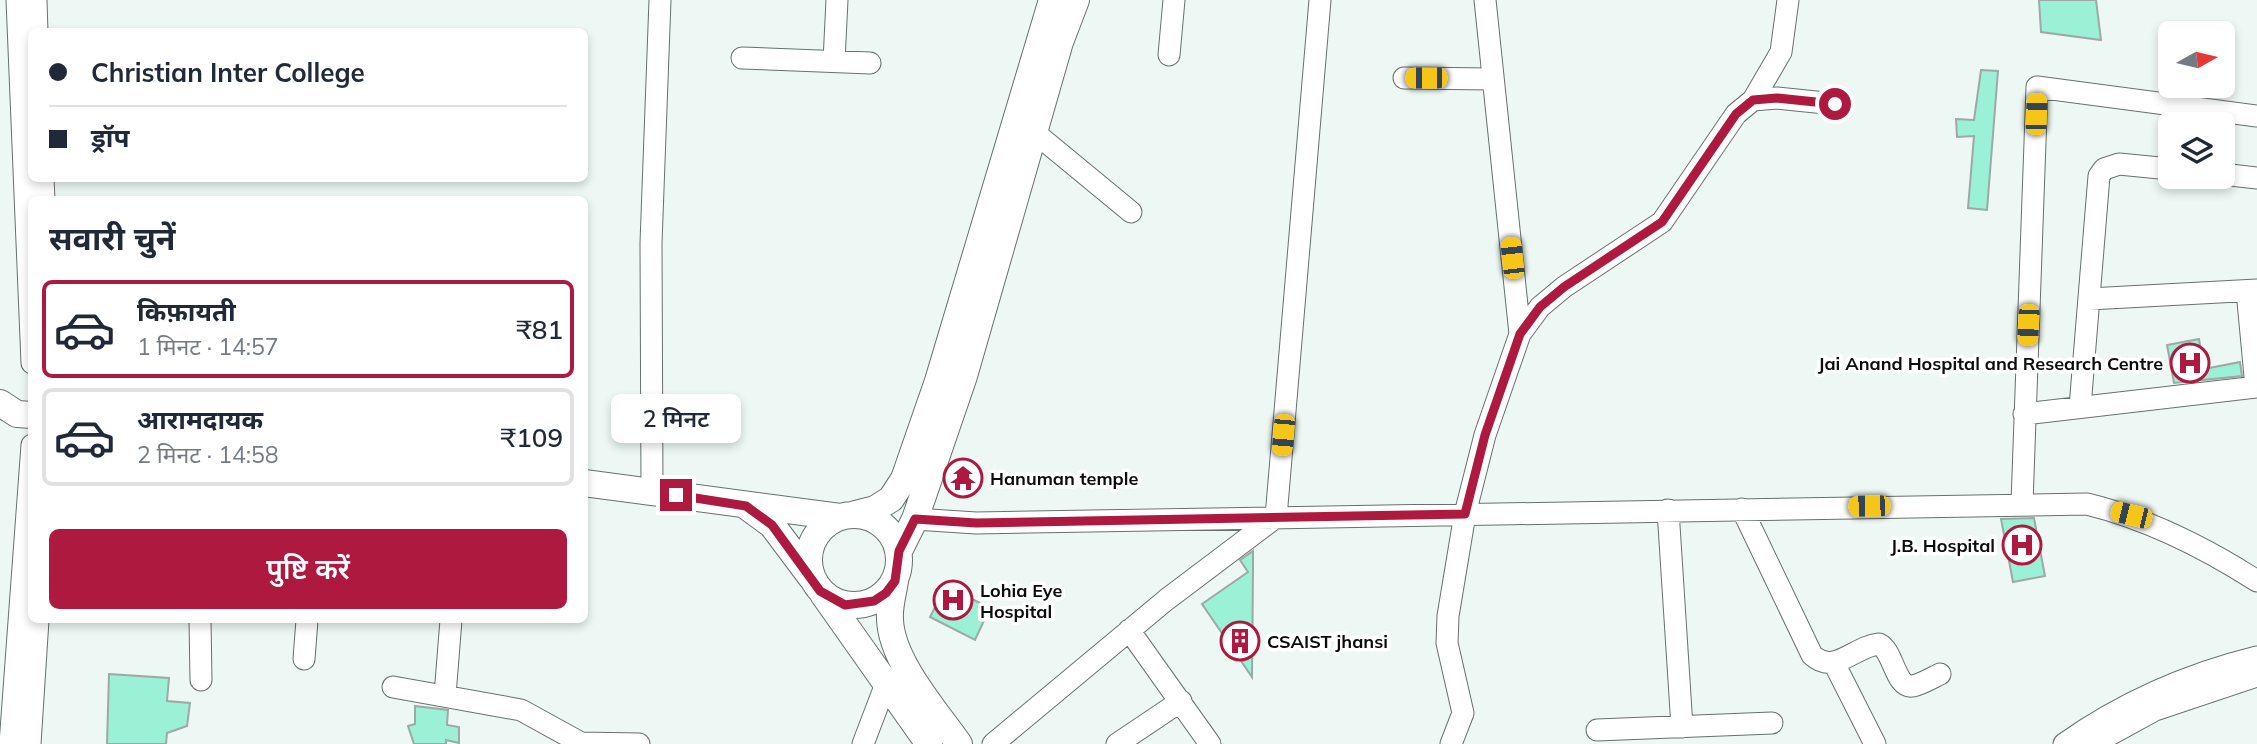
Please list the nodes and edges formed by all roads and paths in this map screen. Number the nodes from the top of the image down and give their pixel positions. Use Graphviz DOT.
graph roads {
  1 [pos="17,0"];
  2 [pos="36,0"];
  3 [pos="660,0"];
  4 [pos="837,0"];
  5 [pos="1052,0"];
  6 [pos="1076,0"];
  7 [pos="1174,0"];
  8 [pos="1320,0"];
  9 [pos="1485,0"];
  10 [pos="1788,0"];
  11 [pos="37,28"];
  12 [pos="1169,55"];
  13 [pos="742,58"];
  14 [pos="10,59"];
  15 [pos="835,61"];
  16 [pos="870,63"];
  17 [pos="1404,78"];
  18 [pos="1493,79"];
  19 [pos="1753,100"];
  20 [pos="1835,104"];
  21 [pos="2257,116"];
  22 [pos="1034,132"];
  23 [pos="2158,168"];
  24 [pos="2235,175"];
  25 [pos="2257,178"];
  26 [pos="1131,212"];
  27 [pos="2252,290"];
  28 [pos="2089,299"];
  29 [pos="28,308"];
  30 [pos="1520,334"];
  31 [pos="2256,387"];
  32 [pos="2080,407"];
  33 [pos="2024,414"];
  34 [pos="588,484"];
  35 [pos="652,492"];
  36 [pos="28,499"];
  37 [pos="2022,503"];
  38 [pos="746,506"];
  39 [pos="1742,509"];
  40 [pos="1668,510"];
  41 [pos="1465,514"];
  42 [pos="848,515"];
  43 [pos="1276,517"];
  44 [pos="915,519"];
  45 [pos="899,551"];
  46 [pos="895,581"];
  47 [pos="2257,581"];
  48 [pos="816,585"];
  49 [pos="38,623"];
  50 [pos="200,623"];
  51 [pos="307,623"];
  52 [pos="451,623"];
  53 [pos="1129,630"];
  54 [pos="2257,657"];
  55 [pos="304,659"];
  56 [pos="1833,663"];
  57 [pos="1940,674"];
  58 [pos="2257,676"];
  59 [pos="201,680"];
  60 [pos="887,681"];
  61 [pos="393,687"];
  62 [pos="445,695"];
  63 [pos="1181,701"];
  64 [pos="1772,723"];
  65 [pos="1682,727"];
  66 [pos="1597,730"];
  67 [pos="581,743"];
  68 [pos="10,744"];
  69 [pos="30,744"];
  70 [pos="639,744"];
  71 [pos="863,744"];
  72 [pos="929,744"];
  73 [pos="959,744"];
  74 [pos="993,744"];
  75 [pos="1117,744"];
  76 [pos="1210,744"];
  77 [pos="1451,744"];
  78 [pos="1875,744"];
  79 [pos="2064,744"];
  80 [pos="2093,744"];
  1 -- 14 [label="street"];
  2 -- 11 [label="street"];
  3 -- 35 [label="street"];
  4 -- 15 [label="street"];
  5 -- 42 [label="main road"];
  6 -- 22 [label="main road"];
  7 -- 12 [label="street"];
  8 -- 43 [label="street"];
  9 -- 18 [label="street"];
  10 -- 19 [label="street"];
  13 -- 15 [label="street"];
  14 -- 29 [label="street"];
  15 -- 16 [label="street"];
  17 -- 18 [label="street"];
  18 -- 30 [label="street"];
  19 -- 20 [label="street"];
  19 -- 30 [label="street"];
  21 -- 33 [label="street"];
  22 -- 26 [label="street"];
  22 -- 44 [label="main road"];
  23 -- 28 [label="street"];
  24 -- 25 [label="street"];
  27 -- 28 [label="street"];
  27 -- 31 [label="street"];
  28 -- 32 [label="street"];
  30 -- 41 [label="street"];
  31 -- 32 [label="street"];
  32 -- 33 [label="street"];
  33 -- 37 [label="street"];
  34 -- 35 [label="main road"];
  35 -- 38 [label="main road"];
  36 -- 68 [label="street"];
  37 -- 39 [label="street"];
  37 -- 47 [label="street"];
  38 -- 42 [label="main road"];
  38 -- 48 [label="main road"];
  39 -- 40 [label="street"];
  39 -- 56 [label="street"];
  40 -- 41 [label="street"];
  40 -- 65 [label="street"];
  41 -- 43 [label="street"];
  41 -- 77 [label="street"];
  42 -- 45 [label="main road"];
  42 -- 48 [label="main road"];
  43 -- 44 [label="street"];
  43 -- 53 [label="street"];
  44 -- 45 [label="main road"];
  45 -- 46 [label="main road"];
  46 -- 48 [label="main road"];
  46 -- 73 [label="main road"];
  48 -- 60 [label="main road"];
  49 -- 69 [label="street"];
  50 -- 59 [label="street"];
  51 -- 55 [label="street"];
  52 -- 62 [label="street"];
  53 -- 63 [label="street"];
  53 -- 74 [label="street"];
  54 -- 79 [label="street"];
  56 -- 57 [label="street"];
  56 -- 78 [label="street"];
  58 -- 80 [label="street"];
  60 -- 71 [label="street"];
  60 -- 72 [label="main road"];
  61 -- 62 [label="street"];
  62 -- 67 [label="street"];
  63 -- 75 [label="street"];
  63 -- 76 [label="street"];
  64 -- 65 [label="street"];
  65 -- 66 [label="street"];
  67 -- 70 [label="street"];
}
